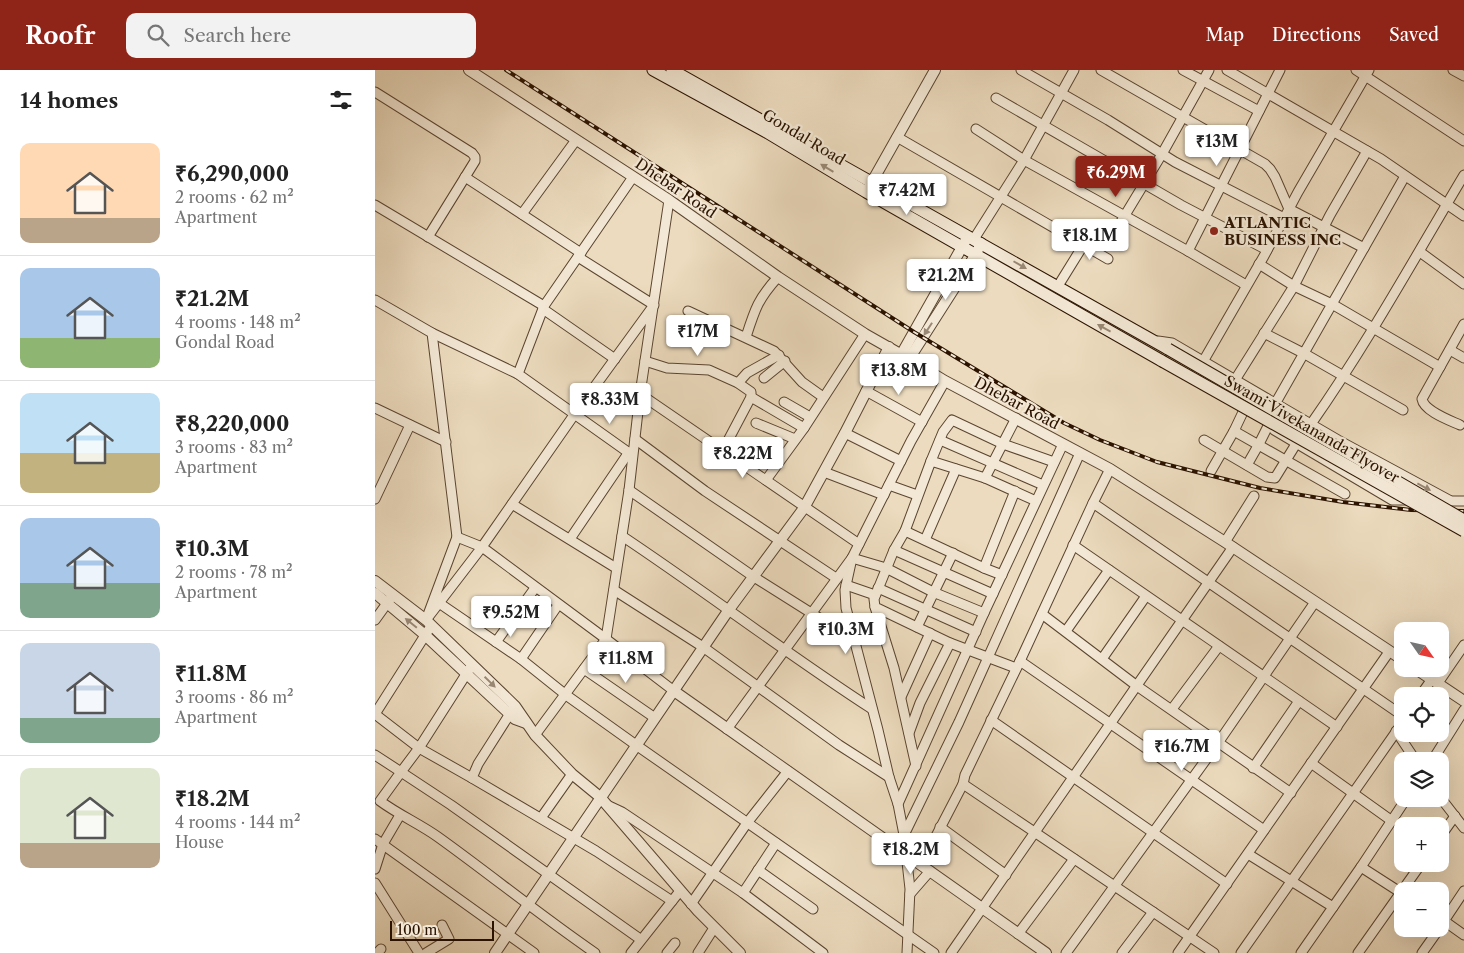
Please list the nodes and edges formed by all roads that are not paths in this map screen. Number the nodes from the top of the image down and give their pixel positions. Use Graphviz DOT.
graph roads {
  1 [pos="469,70"];
  2 [pos="653,70"];
  3 [pos="673,70"];
  4 [pos="935,70"];
  5 [pos="1021,70"];
  6 [pos="1075,70"];
  7 [pos="1101,70"];
  8 [pos="1183,70"];
  9 [pos="1209,70"];
  10 [pos="1227,70"];
  11 [pos="1280,70"];
  12 [pos="1356,70"];
  13 [pos="1453,70"];
  14 [pos="1367,73"];
  15 [pos="1464,76"];
  16 [pos="1202,82"];
  17 [pos="375,92"];
  18 [pos="1061,92"];
  19 [pos="1267,94"];
  20 [pos="996,98"];
  21 [pos="1259,111"];
  22 [pos="1183,116"];
  23 [pos="1043,126"];
  24 [pos="976,130"];
  25 [pos="1332,131"];
  26 [pos="897,137"];
  27 [pos="576,140"];
  28 [pos="1464,141"];
  29 [pos="1239,150"];
  30 [pos="1367,151"];
  31 [pos="1162,154"];
  32 [pos="1024,160"];
  33 [pos="465,176"];
  34 [pos="1405,176"];
  35 [pos="1464,176"];
  36 [pos="633,177"];
  37 [pos="1145,183"];
  38 [pos="1221,185"];
  39 [pos="869,187"];
  40 [pos="1001,196"];
  41 [pos="669,200"];
  42 [pos="1447,204"];
  43 [pos="375,205"];
  44 [pos="1289,209"];
  45 [pos="522,214"];
  46 [pos="1464,216"];
  47 [pos="1125,217"];
  48 [pos="1204,217"];
  49 [pos="1284,218"];
  50 [pos="1324,226"];
  51 [pos="1113,235"];
  52 [pos="428,237"];
  53 [pos="974,239"];
  54 [pos="1084,244"];
  55 [pos="962,247"];
  56 [pos="1364,248"];
  57 [pos="1267,250"];
  58 [pos="1188,251"];
  59 [pos="1420,252"];
  60 [pos="976,254"];
  61 [pos="579,255"];
  62 [pos="1108,259"];
  63 [pos="1259,264"];
  64 [pos="778,277"];
  65 [pos="1464,284"];
  66 [pos="1058,286"];
  67 [pos="1246,286"];
  68 [pos="1293,286"];
  69 [pos="375,300"];
  70 [pos="1332,304"];
  71 [pos="654,305"];
  72 [pos="544,307"];
  73 [pos="688,311"];
  74 [pos="1464,324"];
  75 [pos="1373,330"];
  76 [pos="432,332"];
  77 [pos="1265,333"];
  78 [pos="865,334"];
  79 [pos="746,337"];
  80 [pos="1153,340"];
  81 [pos="889,347"];
  82 [pos="1450,350"];
  83 [pos="1146,352"];
  84 [pos="1305,354"];
  85 [pos="905,357"];
  86 [pos="782,358"];
  87 [pos="1464,358"];
  88 [pos="615,359"];
  89 [pos="645,361"];
  90 [pos="1202,362"];
  91 [pos="1440,367"];
  92 [pos="518,374"];
  93 [pos="1344,377"];
  94 [pos="765,378"];
  95 [pos="1235,380"];
  96 [pos="945,382"];
  97 [pos="738,383"];
  98 [pos="1191,383"];
  99 [pos="866,391"];
  100 [pos="641,394"];
  101 [pos="823,396"];
  102 [pos="751,397"];
  103 [pos="784,402"];
  104 [pos="1275,404"];
  105 [pos="375,408"];
  106 [pos="1403,410"];
  107 [pos="1243,412"];
  108 [pos="574,415"];
  109 [pos="810,417"];
  110 [pos="1016,418"];
  111 [pos="921,422"];
  112 [pos="756,423"];
  113 [pos="1311,424"];
  114 [pos="410,425"];
  115 [pos="1460,425"];
  116 [pos="1268,426"];
  117 [pos="804,428"];
  118 [pos="1234,431"];
  119 [pos="845,433"];
  120 [pos="635,439"];
  121 [pos="795,440"];
  122 [pos="940,440"];
  123 [pos="1204,440"];
  124 [pos="446,442"];
  125 [pos="1003,444"];
  126 [pos="1063,444"];
  127 [pos="1259,444"];
  128 [pos="1297,444"];
  129 [pos="723,450"];
  130 [pos="1223,451"];
  131 [pos="1080,453"];
  132 [pos="631,454"];
  133 [pos="1285,460"];
  134 [pos="901,461"];
  135 [pos="931,461"];
  136 [pos="1054,462"];
  137 [pos="993,463"];
  138 [pos="1247,465"];
  139 [pos="956,469"];
  140 [pos="1110,469"];
  141 [pos="1211,470"];
  142 [pos="824,472"];
  143 [pos="985,478"];
  144 [pos="766,480"];
  145 [pos="889,485"];
  146 [pos="1043,485"];
  147 [pos="629,490"];
  148 [pos="1015,491"];
  149 [pos="1345,494"];
  150 [pos="884,495"];
  151 [pos="917,495"];
  152 [pos="1254,496"];
  153 [pos="375,499"];
  154 [pos="1036,501"];
  155 [pos="1464,501"];
  156 [pos="1451,502"];
  157 [pos="1093,503"];
  158 [pos="512,504"];
  159 [pos="804,508"];
  160 [pos="1464,520"];
  161 [pos="905,531"];
  162 [pos="1464,531"];
  163 [pos="622,536"];
  164 [pos="457,537"];
  165 [pos="570,539"];
  166 [pos="925,540"];
  167 [pos="780,541"];
  168 [pos="859,544"];
  169 [pos="1229,544"];
  170 [pos="1073,545"];
  171 [pos="482,548"];
  172 [pos="894,550"];
  173 [pos="953,553"];
  174 [pos="852,558"];
  175 [pos="616,568"];
  176 [pos="886,568"];
  177 [pos="984,568"];
  178 [pos="1109,570"];
  179 [pos="943,572"];
  180 [pos="1002,575"];
  181 [pos="754,577"];
  182 [pos="836,578"];
  183 [pos="375,581"];
  184 [pos="1209,583"];
  185 [pos="846,585"];
  186 [pos="535,588"];
  187 [pos="614,590"];
  188 [pos="876,592"];
  189 [pos="933,592"];
  190 [pos="375,593"];
  191 [pos="993,594"];
  192 [pos="1146,596"];
  193 [pos="390,599"];
  194 [pos="439,602"];
  195 [pos="1315,602"];
  196 [pos="558,605"];
  197 [pos="875,607"];
  198 [pos="925,610"];
  199 [pos="728,611"];
  200 [pos="812,612"];
  201 [pos="984,613"];
  202 [pos="1042,614"];
  203 [pos="375,620"];
  204 [pos="1182,621"];
  205 [pos="917,626"];
  206 [pos="427,627"];
  207 [pos="1066,631"];
  208 [pos="976,632"];
  209 [pos="930,633"];
  210 [pos="606,638"];
  211 [pos="1291,639"];
  212 [pos="855,640"];
  213 [pos="496,642"];
  214 [pos="950,643"];
  215 [pos="1464,645"];
  216 [pos="1219,646"];
  217 [pos="703,647"];
  218 [pos="785,650"];
  219 [pos="968,650"];
  220 [pos="1389,652"];
  221 [pos="1394,655"];
  222 [pos="987,658"];
  223 [pos="521,659"];
  224 [pos="1102,659"];
  225 [pos="1018,664"];
  226 [pos="469,669"];
  227 [pos="584,670"];
  228 [pos="1264,677"];
  229 [pos="1430,678"];
  230 [pos="1435,681"];
  231 [pos="1137,686"];
  232 [pos="759,687"];
  233 [pos="1429,687"];
  234 [pos="1363,689"];
  235 [pos="674,691"];
  236 [pos="566,695"];
  237 [pos="901,697"];
  238 [pos="1299,701"];
  239 [pos="1464,701"];
  240 [pos="872,708"];
  241 [pos="1172,709"];
  242 [pos="512,710"];
  243 [pos="1394,710"];
  244 [pos="1464,710"];
  245 [pos="375,714"];
  246 [pos="655,718"];
  247 [pos="991,720"];
  248 [pos="1111,724"];
  249 [pos="1337,727"];
  250 [pos="727,728"];
  251 [pos="909,733"];
  252 [pos="1394,734"];
  253 [pos="535,735"];
  254 [pos="1218,743"];
  255 [pos="636,745"];
  256 [pos="419,748"];
  257 [pos="1438,752"];
  258 [pos="375,755"];
  259 [pos="1311,763"];
  260 [pos="916,766"];
  261 [pos="1253,768"];
  262 [pos="788,771"];
  263 [pos="401,772"];
  264 [pos="572,774"];
  265 [pos="889,777"];
  266 [pos="1074,777"];
  267 [pos="472,778"];
  268 [pos="1191,780"];
  269 [pos="963,784"];
  270 [pos="1353,791"];
  271 [pos="1291,793"];
  272 [pos="378,799"];
  273 [pos="603,801"];
  274 [pos="898,804"];
  275 [pos="1401,807"];
  276 [pos="1448,807"];
  277 [pos="400,815"];
  278 [pos="1455,816"];
  279 [pos="541,818"];
  280 [pos="1392,820"];
  281 [pos="747,823"];
  282 [pos="1449,824"];
  283 [pos="940,827"];
  284 [pos="1464,828"];
  285 [pos="1264,830"];
  286 [pos="1035,832"];
  287 [pos="1153,832"];
  288 [pos="904,835"];
  289 [pos="573,837"];
  290 [pos="375,839"];
  291 [pos="383,844"];
  292 [pos="776,844"];
  293 [pos="1248,854"];
  294 [pos="906,855"];
  295 [pos="1074,859"];
  296 [pos="1361,867"];
  297 [pos="925,868"];
  298 [pos="375,869"];
  299 [pos="758,870"];
  300 [pos="712,873"];
  301 [pos="548,874"];
  302 [pos="1006,875"];
  303 [pos="1291,882"];
  304 [pos="375,883"];
  305 [pos="1227,884"];
  306 [pos="1115,886"];
  307 [pos="1394,888"];
  308 [pos="680,891"];
  309 [pos="1464,891"];
  310 [pos="743,893"];
  311 [pos="910,894"];
  312 [pos="672,901"];
  313 [pos="691,904"];
  314 [pos="1394,904"];
  315 [pos="527,905"];
  316 [pos="1333,907"];
  317 [pos="982,908"];
  318 [pos="813,909"];
  319 [pos="1153,912"];
  320 [pos="1449,913"];
  321 [pos="442,925"];
  322 [pos="714,928"];
  323 [pos="1449,928"];
  324 [pos="508,934"];
  325 [pos="908,934"];
  326 [pos="1018,934"];
  327 [pos="1464,935"];
  328 [pos="1190,936"];
  329 [pos="1432,937"];
  330 [pos="640,939"];
  331 [pos="675,943"];
  332 [pos="419,953"];
  333 [pos="427,953"];
  334 [pos="495,953"];
  335 [pos="534,953"];
  336 [pos="595,953"];
  337 [pos="631,953"];
  338 [pos="667,953"];
  339 [pos="698,953"];
  340 [pos="740,953"];
  341 [pos="823,953"];
  342 [pos="907,953"];
  343 [pos="934,953"];
  344 [pos="951,953"];
  345 [pos="1046,953"];
  346 [pos="1066,953"];
  347 [pos="1122,953"];
  348 [pos="1178,953"];
  349 [pos="1214,953"];
  350 [pos="1241,953"];
  351 [pos="1301,953"];
  352 [pos="1358,953"];
  353 [pos="1422,953"];
  1 -- 27 [label="street, Dhebar Road"];
  39 -- 2 [label="main road, Gondal Road, one-way"];
  3 -- 39 [label="main road, Gondal Road"];
  4 -- 26 [label="street"];
  5 -- 18 [label="street"];
  6 -- 18 [label="street"];
  7 -- 22 [label="street"];
  8 -- 16 [label="street"];
  9 -- 16 [label="street"];
  10 -- 19 [label="street"];
  11 -- 19 [label="street"];
  12 -- 14 [label="street"];
  13 -- 15 [label="street"];
  14 -- 25 [label="street"];
  14 -- 28 [label="street"];
  16 -- 21 [label="street"];
  16 -- 22 [label="street"];
  17 -- 33 [label="street"];
  18 -- 23 [label="street"];
  18 -- 31 [label="street"];
  19 -- 21 [label="street"];
  19 -- 25 [label="street"];
  20 -- 23 [label="street"];
  21 -- 29 [label="street"];
  22 -- 29 [label="street"];
  22 -- 31 [label="street"];
  23 -- 32 [label="street"];
  23 -- 37 [label="street"];
  24 -- 32 [label="street"];
  25 -- 30 [label="street"];
  25 -- 44 [label="street"];
  26 -- 39 [label="street"];
  26 -- 40 [label="street"];
  27 -- 36 [label="street, Dhebar Road"];
  27 -- 45 [label="street"];
  29 -- 38 [label="street"];
  29 -- 44 [label="street"];
  30 -- 34 [label="street"];
  30 -- 50 [label="street"];
  31 -- 37 [label="street"];
  31 -- 38 [label="street"];
  32 -- 40 [label="street"];
  32 -- 47 [label="street"];
  33 -- 45 [label="street"];
  33 -- 52 [label="street"];
  34 -- 42 [label="street"];
  34 -- 56 [label="street"];
  35 -- 42 [label="street"];
  36 -- 41 [label="street, Dhebar Road"];
  36 -- 61 [label="street"];
  37 -- 47 [label="street"];
  37 -- 48 [label="street"];
  38 -- 48 [label="street"];
  38 -- 49 [label="street"];
  39 -- 53 [label="main road, Gondal Road"];
  39 -- 55 [label="main road, Gondal Road"];
  40 -- 53 [label="street"];
  40 -- 54 [label="street"];
  41 -- 64 [label="street, Dhebar Road"];
  41 -- 71 [label="street"];
  42 -- 46 [label="street"];
  42 -- 59 [label="street"];
  43 -- 52 [label="street"];
  44 -- 49 [label="street"];
  44 -- 50 [label="street"];
  45 -- 61 [label="street"];
  47 -- 51 [label="street"];
  47 -- 58 [label="street"];
  48 -- 57 [label="street"];
  48 -- 58 [label="street"];
  49 -- 57 [label="street"];
  50 -- 56 [label="street"];
  50 -- 68 [label="street"];
  52 -- 72 [label="street"];
  53 -- 55 [label="street"];
  53 -- 60 [label="street"];
  53 -- 66 [label="main road, Gondal Road, one-way"];
  54 -- 62 [label="street"];
  54 -- 66 [label="street"];
  55 -- 60 [label="main road, Gondal Road"];
  55 -- 85 [label="street"];
  56 -- 70 [label="street"];
  57 -- 63 [label="street"];
  58 -- 67 [label="street"];
  59 -- 65 [label="street"];
  59 -- 75 [label="street"];
  83 -- 60 [label="main road, Gondal Road, one-way"];
  60 -- 85 [label="street, one-way"];
  61 -- 71 [label="street"];
  61 -- 72 [label="street"];
  63 -- 67 [label="street"];
  63 -- 68 [label="street"];
  64 -- 78 [label="street, Dhebar Road"];
  64 -- 79 [label="street"];
  66 -- 80 [label="main road, Gondal Road"];
  67 -- 90 [label="street"];
  68 -- 70 [label="street"];
  68 -- 77 [label="street"];
  69 -- 76 [label="street"];
  70 -- 75 [label="street"];
  70 -- 84 [label="street"];
  71 -- 88 [label="street"];
  71 -- 89 [label="street"];
  72 -- 88 [label="street"];
  72 -- 92 [label="street"];
  73 -- 79 [label="street"];
  74 -- 82 [label="street"];
  75 -- 91 [label="street"];
  75 -- 93 [label="street"];
  76 -- 92 [label="street"];
  76 -- 124 [label="street"];
  77 -- 84 [label="street"];
  77 -- 95 [label="street"];
  78 -- 81 [label="street, Dhebar Road"];
  78 -- 101 [label="street"];
  79 -- 86 [label="street"];
  80 -- 90 [label="street"];
  80 -- 160 [label="main road, Swami Vivekananda Flyover, bridge"];
  81 -- 85 [label="street, Dhebar Road"];
  81 -- 99 [label="street"];
  82 -- 87 [label="street"];
  82 -- 91 [label="street"];
  83 -- 98 [label="street"];
  83 -- 162 [label="main road, Swami Vivekananda Flyover, bridge"];
  84 -- 93 [label="street"];
  84 -- 104 [label="street"];
  85 -- 96 [label="street, Dhebar Road"];
  86 -- 94 [label="street"];
  86 -- 97 [label="street"];
  86 -- 101 [label="street"];
  88 -- 108 [label="street"];
  89 -- 97 [label="street"];
  89 -- 100 [label="street"];
  90 -- 95 [label="street"];
  90 -- 98 [label="street"];
  91 -- 115 [label="street"];
  92 -- 108 [label="street"];
  93 -- 106 [label="street"];
  93 -- 113 [label="street"];
  95 -- 104 [label="street"];
  96 -- 110 [label="street, Dhebar Road"];
  96 -- 111 [label="street"];
  97 -- 102 [label="street"];
  98 -- 107 [label="street"];
  99 -- 111 [label="street"];
  99 -- 119 [label="street"];
  100 -- 120 [label="street"];
  100 -- 129 [label="street"];
  101 -- 109 [label="street"];
  102 -- 117 [label="street"];
  102 -- 129 [label="street"];
  103 -- 109 [label="street"];
  104 -- 113 [label="street"];
  105 -- 114 [label="street"];
  107 -- 116 [label="street"];
  107 -- 118 [label="street"];
  108 -- 132 [label="street"];
  108 -- 158 [label="street"];
  109 -- 117 [label="street"];
  110 -- 125 [label="street"];
  110 -- 126 [label="street, Dhebar Road"];
  111 -- 134 [label="street"];
  112 -- 121 [label="street"];
  113 -- 156 [label="street, one-way"];
  114 -- 124 [label="street"];
  114 -- 153 [label="street"];
  116 -- 127 [label="street"];
  116 -- 128 [label="street"];
  117 -- 121 [label="street"];
  118 -- 127 [label="street"];
  118 -- 130 [label="street"];
  119 -- 134 [label="street"];
  119 -- 142 [label="street"];
  120 -- 132 [label="street"];
  120 -- 167 [label="street"];
  121 -- 144 [label="street"];
  122 -- 125 [label="street"];
  122 -- 135 [label="street"];
  122 -- 137 [label="street"];
  123 -- 130 [label="street"];
  124 -- 164 [label="street"];
  125 -- 136 [label="street"];
  125 -- 137 [label="street"];
  126 -- 131 [label="street, Dhebar Road"];
  126 -- 136 [label="street"];
  127 -- 133 [label="street"];
  127 -- 138 [label="street"];
  128 -- 133 [label="street"];
  128 -- 156 [label="street"];
  129 -- 144 [label="street"];
  130 -- 138 [label="street"];
  130 -- 141 [label="street"];
  131 -- 140 [label="street, Dhebar Road"];
  131 -- 222 [label="street"];
  132 -- 147 [label="street"];
  132 -- 165 [label="street"];
  133 -- 138 [label="street"];
  133 -- 149 [label="street"];
  134 -- 145 [label="street"];
  135 -- 139 [label="street"];
  135 -- 151 [label="street"];
  136 -- 146 [label="street"];
  137 -- 143 [label="street"];
  137 -- 146 [label="street"];
  139 -- 143 [label="street"];
  139 -- 166 [label="street"];
  140 -- 157 [label="street"];
  140 -- 169 [label="street, Dhebar Road"];
  142 -- 150 [label="street"];
  142 -- 159 [label="street"];
  143 -- 148 [label="street"];
  144 -- 159 [label="street"];
  145 -- 150 [label="street"];
  145 -- 151 [label="street"];
  146 -- 154 [label="street"];
  147 -- 163 [label="street"];
  147 -- 181 [label="street"];
  148 -- 154 [label="street"];
  148 -- 177 [label="street"];
  150 -- 168 [label="street"];
  151 -- 161 [label="street"];
  152 -- 169 [label="street"];
  154 -- 180 [label="street"];
  155 -- 156 [label="street"];
  157 -- 170 [label="street"];
  157 -- 184 [label="street"];
  158 -- 165 [label="street"];
  158 -- 171 [label="street"];
  159 -- 167 [label="street"];
  159 -- 168 [label="street"];
  161 -- 166 [label="street"];
  161 -- 172 [label="street"];
  163 -- 175 [label="street"];
  163 -- 199 [label="street"];
  164 -- 171 [label="street"];
  164 -- 206 [label="street"];
  165 -- 175 [label="street"];
  166 -- 173 [label="street"];
  167 -- 181 [label="street"];
  167 -- 182 [label="street"];
  168 -- 174 [label="street"];
  169 -- 184 [label="street"];
  169 -- 195 [label="street, Dhebar Road"];
  170 -- 178 [label="street"];
  170 -- 202 [label="street"];
  171 -- 186 [label="street"];
  171 -- 194 [label="street"];
  172 -- 176 [label="street"];
  172 -- 179 [label="street"];
  173 -- 177 [label="street"];
  173 -- 179 [label="street"];
  174 -- 176 [label="street"];
  174 -- 182 [label="street"];
  174 -- 185 [label="street"];
  175 -- 187 [label="street"];
  176 -- 188 [label="street"];
  176 -- 189 [label="street"];
  177 -- 180 [label="street"];
  178 -- 192 [label="street"];
  178 -- 207 [label="street"];
  179 -- 189 [label="street"];
  179 -- 191 [label="street"];
  180 -- 191 [label="street"];
  181 -- 199 [label="street"];
  181 -- 200 [label="street"];
  182 -- 200 [label="street"];
  183 -- 193 [label="street"];
  184 -- 204 [label="street"];
  184 -- 211 [label="street"];
  185 -- 188 [label="street"];
  185 -- 212 [label="street"];
  186 -- 196 [label="street"];
  186 -- 213 [label="street"];
  187 -- 210 [label="street"];
  187 -- 217 [label="street"];
  188 -- 197 [label="street"];
  188 -- 198 [label="street"];
  189 -- 198 [label="street"];
  189 -- 201 [label="street"];
  190 -- 193 [label="street"];
  191 -- 201 [label="street"];
  192 -- 204 [label="street"];
  192 -- 224 [label="street"];
  193 -- 203 [label="street"];
  193 -- 206 [label="street"];
  206 -- 193 [label="street, one-way"];
  194 -- 206 [label="street"];
  194 -- 213 [label="street"];
  195 -- 211 [label="street"];
  195 -- 220 [label="street, Dhebar Road"];
  196 -- 210 [label="street"];
  196 -- 223 [label="street"];
  197 -- 205 [label="street"];
  197 -- 237 [label="street"];
  198 -- 205 [label="street"];
  198 -- 208 [label="street"];
  199 -- 217 [label="street"];
  199 -- 218 [label="street"];
  200 -- 212 [label="street"];
  200 -- 218 [label="street"];
  201 -- 208 [label="street"];
  202 -- 207 [label="street"];
  202 -- 225 [label="street"];
  204 -- 216 [label="street"];
  204 -- 231 [label="street"];
  205 -- 209 [label="street"];
  206 -- 226 [label="street"];
  206 -- 245 [label="street"];
  207 -- 224 [label="street"];
  208 -- 219 [label="street"];
  209 -- 214 [label="street"];
  209 -- 237 [label="street"];
  210 -- 227 [label="street"];
  210 -- 235 [label="street"];
  211 -- 228 [label="street"];
  211 -- 234 [label="street"];
  212 -- 240 [label="street"];
  213 -- 223 [label="street"];
  214 -- 219 [label="street"];
  214 -- 251 [label="street"];
  215 -- 230 [label="street"];
  216 -- 228 [label="street"];
  216 -- 241 [label="street"];
  217 -- 232 [label="street"];
  217 -- 235 [label="street"];
  218 -- 232 [label="street"];
  218 -- 240 [label="street"];
  219 -- 222 [label="street"];
  219 -- 260 [label="street"];
  220 -- 221 [label="street, Dhebar Road"];
  220 -- 234 [label="street"];
  222 -- 225 [label="street"];
  222 -- 288 [label="street"];
  223 -- 236 [label="street"];
  224 -- 231 [label="street"];
  225 -- 247 [label="street"];
  225 -- 248 [label="street"];
  226 -- 242 [label="street"];
  226 -- 256 [label="street"];
  227 -- 236 [label="street"];
  227 -- 246 [label="street"];
  228 -- 238 [label="street"];
  228 -- 254 [label="street"];
  229 -- 230 [label="street"];
  230 -- 233 [label="street"];
  230 -- 239 [label="street"];
  231 -- 241 [label="street"];
  231 -- 248 [label="street"];
  232 -- 250 [label="street"];
  232 -- 265 [label="street"];
  234 -- 243 [label="street"];
  234 -- 249 [label="street"];
  235 -- 246 [label="street"];
  235 -- 250 [label="street"];
  236 -- 253 [label="street"];
  236 -- 255 [label="street"];
  237 -- 251 [label="street"];
  238 -- 249 [label="street"];
  238 -- 261 [label="street"];
  240 -- 265 [label="street"];
  241 -- 254 [label="street"];
  242 -- 253 [label="street"];
  242 -- 267 [label="street"];
  244 -- 257 [label="street"];
  245 -- 256 [label="street"];
  246 -- 255 [label="street"];
  247 -- 266 [label="street"];
  247 -- 269 [label="street"];
  248 -- 266 [label="street"];
  248 -- 268 [label="street"];
  249 -- 259 [label="street"];
  250 -- 262 [label="street"];
  251 -- 260 [label="street"];
  252 -- 270 [label="street"];
  253 -- 264 [label="street"];
  254 -- 261 [label="street"];
  254 -- 268 [label="street"];
  255 -- 273 [label="street"];
  255 -- 281 [label="street"];
  256 -- 263 [label="street"];
  256 -- 267 [label="street"];
  258 -- 263 [label="street"];
  259 -- 270 [label="street"];
  259 -- 271 [label="street"];
  260 -- 274 [label="street"];
  261 -- 271 [label="street"];
  262 -- 281 [label="street"];
  262 -- 294 [label="street"];
  263 -- 272 [label="street"];
  263 -- 301 [label="street"];
  264 -- 273 [label="street"];
  264 -- 279 [label="street"];
  265 -- 274 [label="street"];
  266 -- 286 [label="street"];
  266 -- 287 [label="street"];
  267 -- 279 [label="street"];
  268 -- 285 [label="street"];
  268 -- 287 [label="street"];
  269 -- 283 [label="street"];
  269 -- 286 [label="street"];
  270 -- 280 [label="street"];
  270 -- 303 [label="street"];
  271 -- 285 [label="street"];
  272 -- 277 [label="street"];
  273 -- 289 [label="street"];
  273 -- 300 [label="street"];
  273 -- 308 [label="street"];
  274 -- 288 [label="street"];
  275 -- 280 [label="street"];
  276 -- 278 [label="street"];
  277 -- 291 [label="street"];
  277 -- 315 [label="street"];
  278 -- 282 [label="street"];
  278 -- 284 [label="street"];
  279 -- 289 [label="street"];
  280 -- 296 [label="street"];
  281 -- 292 [label="street"];
  281 -- 300 [label="street"];
  283 -- 297 [label="street"];
  283 -- 302 [label="street"];
  285 -- 293 [label="street"];
  286 -- 295 [label="street"];
  286 -- 302 [label="street"];
  287 -- 305 [label="street"];
  287 -- 306 [label="street"];
  288 -- 294 [label="street"];
  289 -- 301 [label="street"];
  289 -- 312 [label="street"];
  290 -- 291 [label="street"];
  291 -- 298 [label="street"];
  291 -- 324 [label="street"];
  292 -- 299 [label="street"];
  292 -- 325 [label="street"];
  293 -- 303 [label="street"];
  293 -- 305 [label="street"];
  294 -- 297 [label="street"];
  294 -- 311 [label="street"];
  295 -- 306 [label="street"];
  295 -- 326 [label="street"];
  296 -- 307 [label="street"];
  296 -- 316 [label="street"];
  297 -- 311 [label="street"];
  297 -- 317 [label="street"];
  299 -- 310 [label="street"];
  299 -- 318 [label="street"];
  300 -- 310 [label="street"];
  300 -- 313 [label="street"];
  301 -- 315 [label="street"];
  301 -- 330 [label="street"];
  302 -- 317 [label="street"];
  303 -- 316 [label="street"];
  303 -- 350 [label="street"];
  304 -- 332 [label="street"];
  305 -- 328 [label="street"];
  306 -- 319 [label="street"];
  306 -- 346 [label="street"];
  308 -- 312 [label="street"];
  308 -- 313 [label="street"];
  309 -- 320 [label="street"];
  310 -- 341 [label="street"];
  311 -- 325 [label="street"];
  312 -- 330 [label="street"];
  313 -- 322 [label="street"];
  314 -- 352 [label="street"];
  315 -- 324 [label="street"];
  315 -- 336 [label="street"];
  316 -- 351 [label="street"];
  317 -- 326 [label="street"];
  317 -- 344 [label="street"];
  319 -- 328 [label="street"];
  319 -- 347 [label="street"];
  321 -- 333 [label="street"];
  322 -- 339 [label="street"];
  322 -- 340 [label="street"];
  323 -- 327 [label="street"];
  324 -- 334 [label="street"];
  324 -- 335 [label="street"];
  325 -- 342 [label="street"];
  325 -- 343 [label="street"];
  326 -- 345 [label="street"];
  328 -- 348 [label="street"];
  328 -- 349 [label="street"];
  329 -- 353 [label="street"];
  330 -- 337 [label="street"];
  331 -- 338 [label="street"];
}
